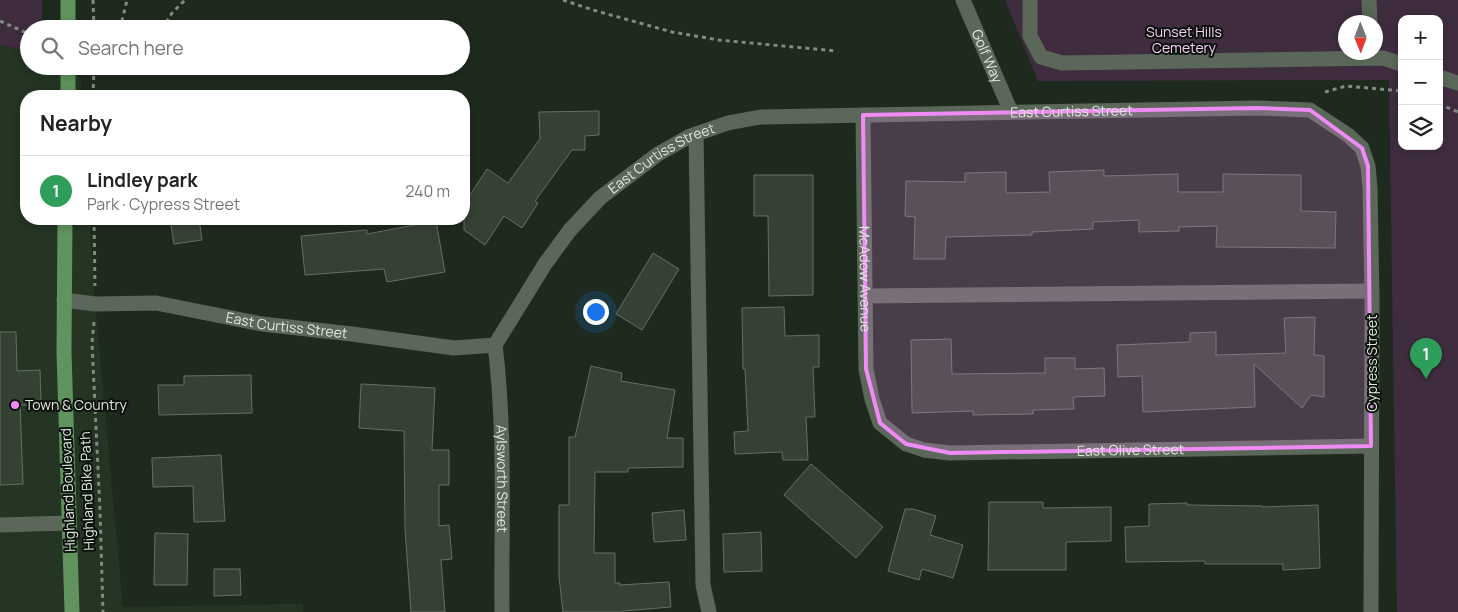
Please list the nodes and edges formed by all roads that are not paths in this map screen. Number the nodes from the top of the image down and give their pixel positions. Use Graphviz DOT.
graph roads {
  1 [pos="68,0"];
  2 [pos="963,0"];
  3 [pos="1030,0"];
  4 [pos="1370,0"];
  5 [pos="1370,15"];
  6 [pos="68,20"];
  7 [pos="1338,56"];
  8 [pos="1383,58"];
  9 [pos="1398,63"];
  10 [pos="68,75"];
  11 [pos="1443,78"];
  12 [pos="1458,83"];
  13 [pos="68,90"];
  14 [pos="1011,112"];
  15 [pos="863,115"];
  16 [pos="1337,127"];
  17 [pos="696,134"];
  18 [pos="65,225"];
  19 [pos="1372,291"];
  20 [pos="866,296"];
  21 [pos="64,300"];
  22 [pos="494,345"];
  23 [pos="894,435"];
  24 [pos="1371,446"];
  25 [pos="69,523"];
  26 [pos="0,524"];
  27 [pos="72,612"];
  28 [pos="502,612"];
  29 [pos="709,612"];
  30 [pos="1371,612"];
  1 -- 6 [label="main road"];
  2 -- 14 [label="street, Golf Way"];
  3 -- 7 [label="street"];
  4 -- 5 [label="street"];
  8 -- 9 [label="street"];
  10 -- 13 [label="main road"];
  11 -- 12 [label="street"];
  14 -- 15 [label="street, East Curtiss Street"];
  14 -- 16 [label="street, East Curtiss Street"];
  15 -- 17 [label="street, East Curtiss Street"];
  15 -- 20 [label="street, McAdow Avenue"];
  16 -- 19 [label="street, Cypress Street"];
  17 -- 22 [label="street, East Curtiss Street"];
  17 -- 29 [label="street"];
  18 -- 21 [label="main road, Highland Boulevard"];
  19 -- 20 [label="street"];
  19 -- 24 [label="street, Cypress Street"];
  20 -- 23 [label="street, McAdow Avenue"];
  21 -- 22 [label="street, East Curtiss Street"];
  21 -- 25 [label="main road, Highland Boulevard"];
  22 -- 28 [label="street, Aylsworth Street"];
  23 -- 24 [label="street, East Olive Street"];
  24 -- 30 [label="street, Cypress Street"];
  25 -- 26 [label="street"];
  25 -- 27 [label="main road, Highland Boulevard"];
}
